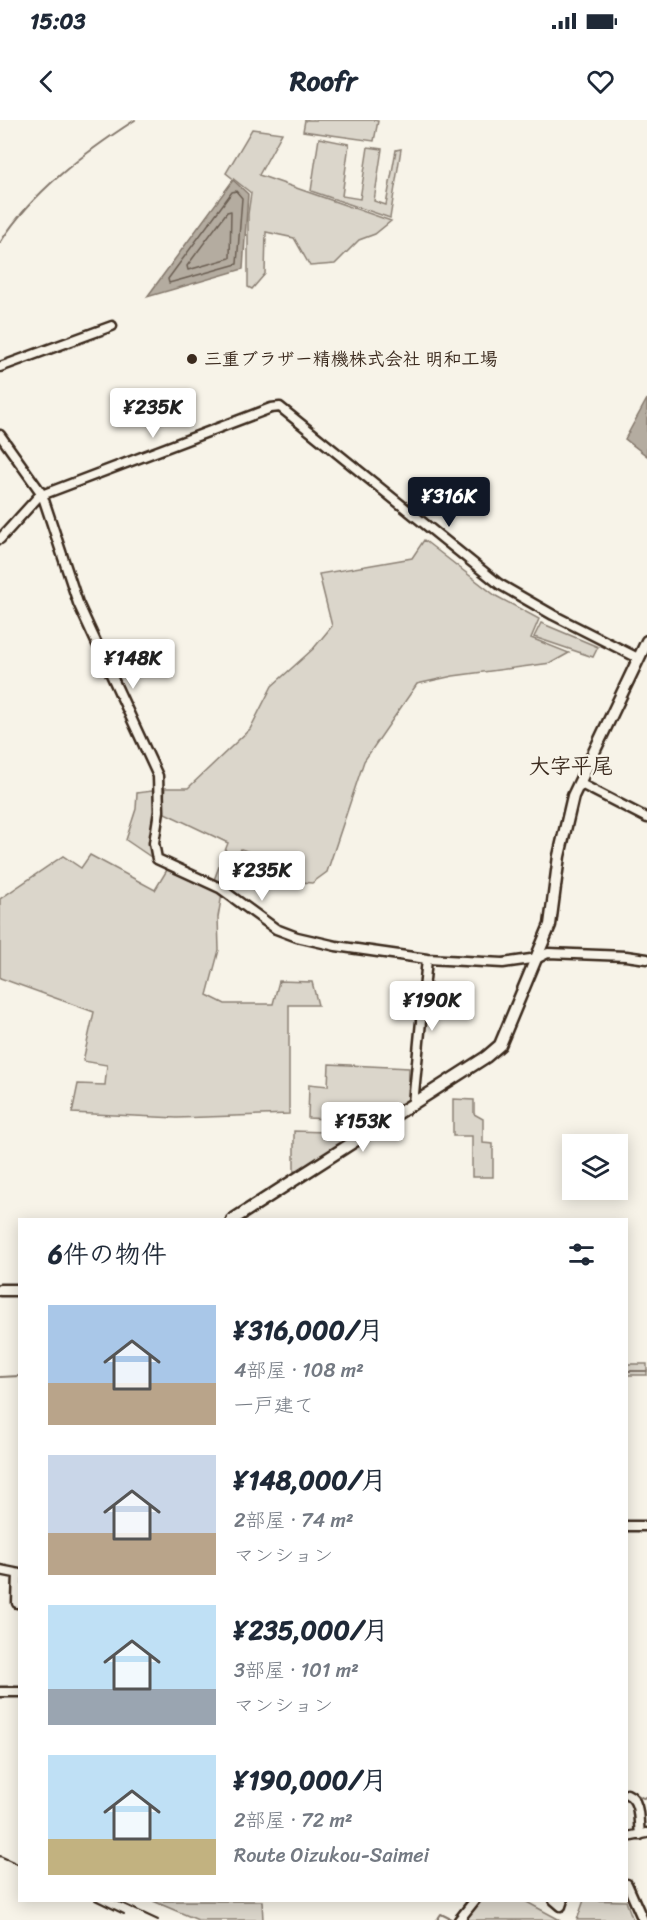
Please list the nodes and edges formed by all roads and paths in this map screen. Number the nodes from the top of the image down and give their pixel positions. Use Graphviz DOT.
graph roads {
  1 [pos="112,326"];
  2 [pos="0,368"];
  3 [pos="0,435"];
  4 [pos="42,494"];
  5 [pos="0,539"];
  6 [pos="647,641"];
  7 [pos="638,658"];
  8 [pos="579,783"];
  9 [pos="647,818"];
  10 [pos="538,958"];
  11 [pos="427,959"];
  12 [pos="647,959"];
  13 [pos="412,1104"];
  14 [pos="235,1218"];
  15 [pos="0,1290"];
  16 [pos="18,1290"];
  17 [pos="628,1526"];
  18 [pos="647,1526"];
  19 [pos="0,1570"];
  20 [pos="18,1574"];
  21 [pos="18,1589"];
  22 [pos="17,1604"];
  23 [pos="0,1692"];
  24 [pos="18,1692"];
  25 [pos="628,1794"];
  26 [pos="643,1834"];
  27 [pos="628,1837"];
  28 [pos="628,1886"];
  29 [pos="474,1902"];
  30 [pos="459,1920"];
  31 [pos="643,1920"];
  1 -- 2 [label="street"];
  3 -- 4 [label="street"];
  4 -- 5 [label="street"];
  4 -- 7 [label="street"];
  4 -- 11 [label="street"];
  6 -- 7 [label="main road"];
  7 -- 8 [label="main road"];
  8 -- 9 [label="street"];
  8 -- 10 [label="main road"];
  10 -- 11 [label="street"];
  10 -- 12 [label="street"];
  10 -- 13 [label="main road"];
  11 -- 13 [label="street"];
  13 -- 14 [label="main road"];
  15 -- 16 [label="main road"];
  17 -- 18 [label="street"];
  19 -- 20 [label="street"];
  21 -- 22 [label="street"];
  23 -- 24 [label="street"];
  25 -- 26 [label="street"];
  26 -- 27 [label="street"];
  28 -- 31 [label="street"];
  29 -- 30 [label="street"];
}
